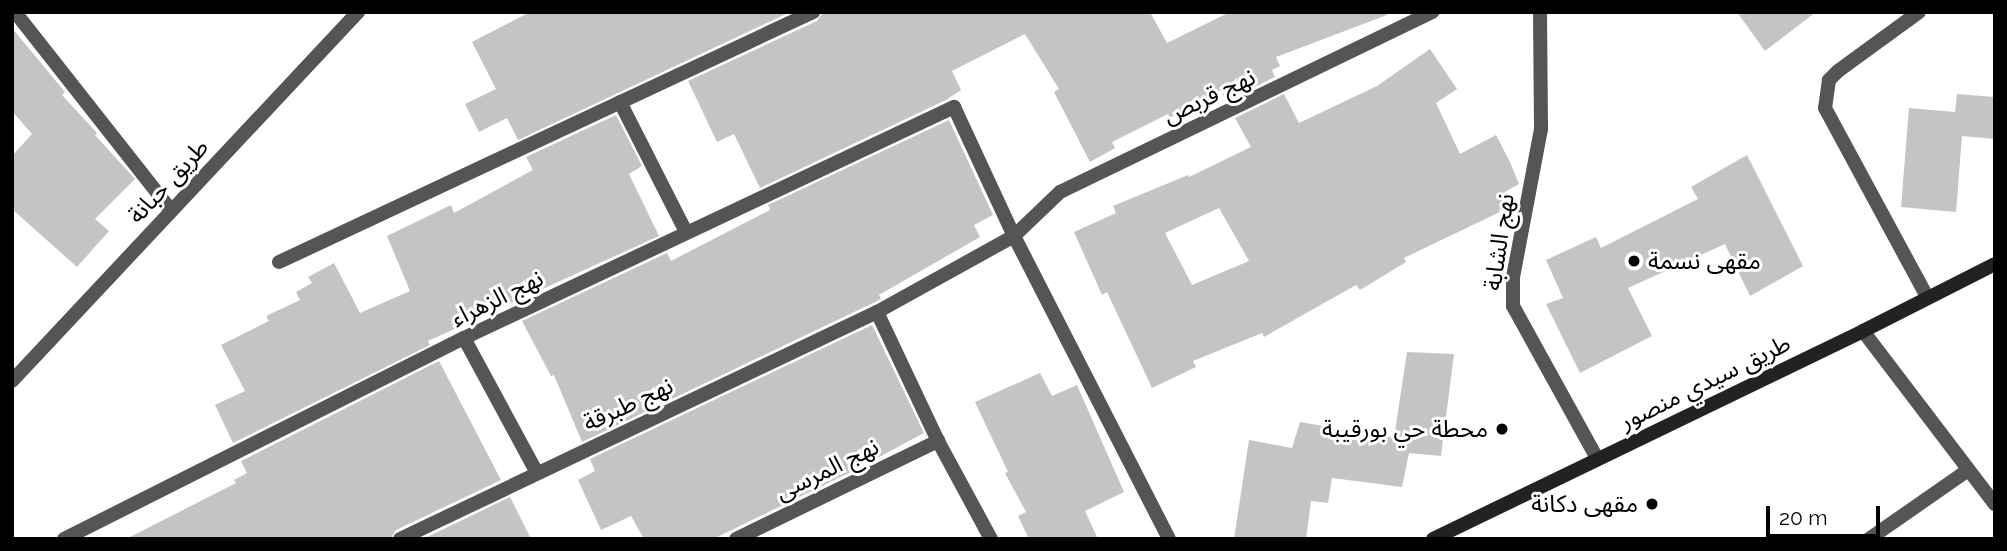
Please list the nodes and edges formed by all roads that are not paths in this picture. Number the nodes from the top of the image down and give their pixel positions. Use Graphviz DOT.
graph roads {
  1 [pos="15,12"];
  2 [pos="358,12"];
  3 [pos="813,12"];
  4 [pos="1433,12"];
  5 [pos="1540,12"];
  6 [pos="1919,12"];
  7 [pos="620,102"];
  8 [pos="171,210"];
  9 [pos="685,232"];
  10 [pos="1014,236"];
  11 [pos="279,262"];
  12 [pos="1995,264"];
  13 [pos="1927,297"];
  14 [pos="877,312"];
  15 [pos="1863,331"];
  16 [pos="464,338"];
  17 [pos="12,382"];
  18 [pos="938,441"];
  19 [pos="1597,458"];
  20 [pos="1967,471"];
  21 [pos="537,473"];
  22 [pos="1995,504"];
  23 [pos="741,538"];
  24 [pos="64,539"];
  25 [pos="400,539"];
  26 [pos="991,539"];
  27 [pos="1169,539"];
  28 [pos="1433,539"];
  29 [pos="1869,539"];
  1 -- 8 [label="street"];
  2 -- 8 [label="street, طريق حبانة"];
  3 -- 7 [label="street"];
  4 -- 10 [label="street, نهج قربص"];
  5 -- 19 [label="street, نهج الشابة"];
  6 -- 13 [label="street"];
  7 -- 9 [label="street"];
  7 -- 11 [label="street"];
  8 -- 17 [label="street, طريق حبانة"];
  9 -- 10 [label="street, نهج الزهراء"];
  9 -- 16 [label="street, نهج الزهراء"];
  10 -- 14 [label="street, نهج قربص"];
  10 -- 27 [label="street"];
  12 -- 13 [label="main road, طريق سيدي منصور"];
  13 -- 15 [label="main road, طريق سيدي منصور"];
  14 -- 18 [label="street"];
  14 -- 21 [label="street, نهج طبرقة"];
  15 -- 19 [label="main road, طريق سيدي منصور"];
  15 -- 20 [label="street"];
  16 -- 21 [label="street"];
  16 -- 24 [label="street, نهج الزهراء"];
  18 -- 23 [label="street, نهج المرسى"];
  18 -- 26 [label="street"];
  19 -- 28 [label="main road, طريق سيدي منصور"];
  20 -- 22 [label="street"];
  20 -- 29 [label="street"];
  21 -- 25 [label="street, نهج طبرقة"];
}
